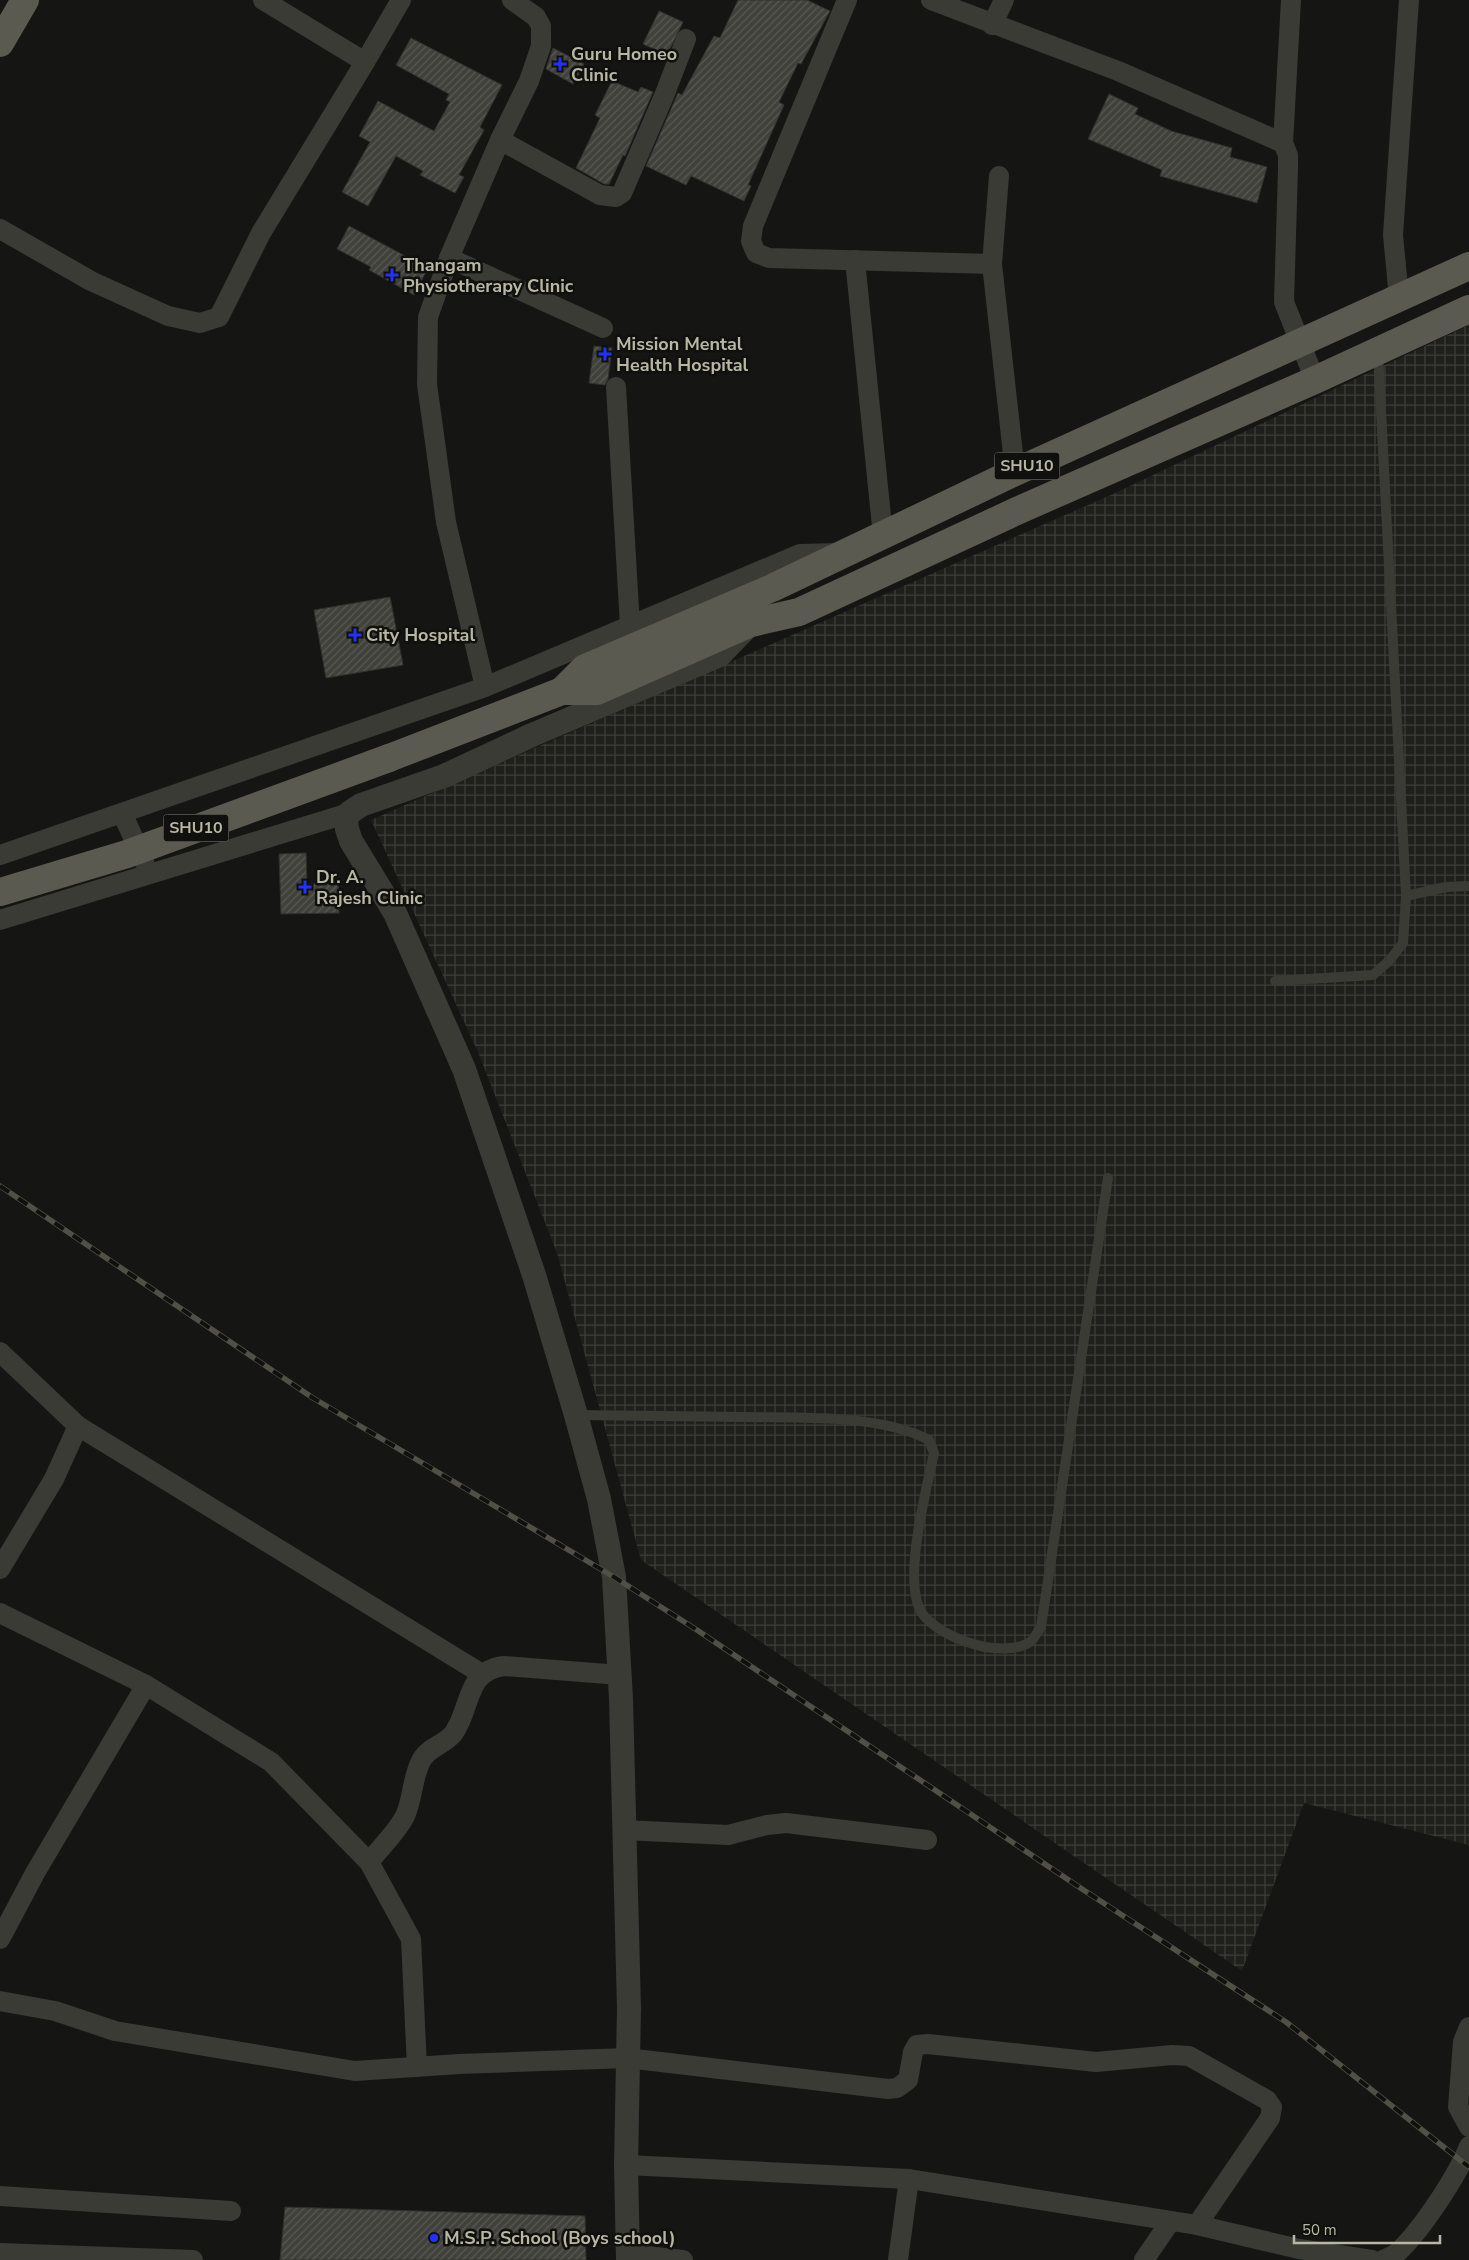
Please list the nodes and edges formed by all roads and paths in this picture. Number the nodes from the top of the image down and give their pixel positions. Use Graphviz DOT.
graph roads {
  1 [pos="25,0"];
  2 [pos="263,0"];
  3 [pos="401,0"];
  4 [pos="512,0"];
  5 [pos="847,0"];
  6 [pos="931,0"];
  7 [pos="1004,0"];
  8 [pos="1292,0"];
  9 [pos="1409,0"];
  10 [pos="992,25"];
  11 [pos="686,40"];
  12 [pos="0,43"];
  13 [pos="365,62"];
  14 [pos="500,140"];
  15 [pos="1283,143"];
  16 [pos="999,176"];
  17 [pos="0,229"];
  18 [pos="449,258"];
  19 [pos="855,260"];
  20 [pos="992,264"];
  21 [pos="1469,266"];
  22 [pos="1399,298"];
  23 [pos="1469,309"];
  24 [pos="603,328"];
  25 [pos="1299,343"];
  26 [pos="1378,351"];
  27 [pos="1315,380"];
  28 [pos="616,387"];
  29 [pos="1015,472"];
  30 [pos="883,536"];
  31 [pos="846,553"];
  32 [pos="752,622"];
  33 [pos="630,626"];
  34 [pos="485,686"];
  35 [pos="562,691"];
  36 [pos="122,813"];
  37 [pos="350,813"];
  38 [pos="0,855"];
  39 [pos="150,874"];
  40 [pos="1469,886"];
  41 [pos="0,892"];
  42 [pos="1406,896"];
  43 [pos="0,920"];
  44 [pos="1275,981"];
  45 [pos="1108,1178"];
  46 [pos="0,1352"];
  47 [pos="576,1415"];
  48 [pos="78,1426"];
  49 [pos="0,1569"];
  50 [pos="0,1613"];
  51 [pos="482,1674"];
  52 [pos="620,1675"];
  53 [pos="146,1685"];
  54 [pos="624,1830"];
  55 [pos="927,1840"];
  56 [pos="369,1862"];
  57 [pos="0,1939"];
  58 [pos="0,2001"];
  59 [pos="1469,2027"];
  60 [pos="627,2058"];
  61 [pos="417,2067"];
  62 [pos="1469,2127"];
  63 [pos="1469,2146"];
  64 [pos="626,2165"];
  65 [pos="910,2179"];
  66 [pos="0,2196"];
  67 [pos="231,2210"];
  68 [pos="1170,2222"];
  69 [pos="1197,2225"];
  70 [pos="0,2253"];
  71 [pos="628,2257"];
  72 [pos="1345,2258"];
  73 [pos="193,2260"];
  74 [pos="683,2260"];
  75 [pos="898,2260"];
  76 [pos="1144,2260"];
  77 [pos="1372,2260"];
  78 [pos="1383,2260"];
  1 -- 12 [label="main road"];
  2 -- 13 [label="street"];
  3 -- 13 [label="street"];
  4 -- 14 [label="street"];
  5 -- 19 [label="street"];
  6 -- 10 [label="street"];
  7 -- 10 [label="street"];
  8 -- 15 [label="street"];
  9 -- 22 [label="street"];
  10 -- 15 [label="street"];
  11 -- 14 [label="street"];
  13 -- 17 [label="street"];
  14 -- 18 [label="street"];
  15 -- 25 [label="street"];
  16 -- 20 [label="street"];
  18 -- 24 [label="street"];
  18 -- 34 [label="street"];
  19 -- 20 [label="street"];
  19 -- 30 [label="street"];
  20 -- 29 [label="street"];
  21 -- 22 [label="main road, SHU10"];
  22 -- 25 [label="main road, SHU10"];
  23 -- 26 [label="main road, SHU10"];
  25 -- 27 [label="street"];
  25 -- 29 [label="main road, SHU10"];
  26 -- 27 [label="main road, SHU10"];
  26 -- 42 [label="lane"];
  27 -- 32 [label="main road, SHU10"];
  28 -- 33 [label="street"];
  29 -- 30 [label="main road, SHU10"];
  30 -- 31 [label="main road, SHU10"];
  31 -- 33 [label="street"];
  31 -- 35 [label="main road, SHU10"];
  32 -- 35 [label="main road, SHU10"];
  32 -- 37 [label="street"];
  33 -- 34 [label="street"];
  34 -- 36 [label="street"];
  35 -- 41 [label="main road, SHU10, bridge"];
  36 -- 38 [label="street"];
  36 -- 39 [label="street"];
  37 -- 39 [label="street"];
  37 -- 47 [label="street"];
  39 -- 43 [label="street"];
  40 -- 42 [label="lane"];
  42 -- 44 [label="lane"];
  45 -- 47 [label="lane"];
  46 -- 48 [label="street"];
  47 -- 52 [label="street"];
  48 -- 49 [label="street"];
  48 -- 51 [label="street"];
  50 -- 53 [label="street"];
  51 -- 52 [label="street"];
  51 -- 56 [label="street"];
  52 -- 54 [label="street"];
  53 -- 56 [label="street"];
  53 -- 57 [label="street"];
  54 -- 55 [label="street"];
  54 -- 60 [label="street"];
  56 -- 61 [label="street"];
  58 -- 61 [label="street"];
  59 -- 62 [label="street"];
  60 -- 61 [label="street"];
  60 -- 64 [label="street"];
  60 -- 69 [label="street"];
  63 -- 78 [label="street"];
  64 -- 65 [label="street"];
  64 -- 71 [label="street"];
  65 -- 68 [label="street"];
  65 -- 75 [label="street"];
  66 -- 67 [label="street"];
  68 -- 69 [label="street"];
  68 -- 76 [label="street"];
  69 -- 72 [label="street"];
  70 -- 73 [label="street"];
  71 -- 74 [label="street"];
  72 -- 77 [label="street"];
}
